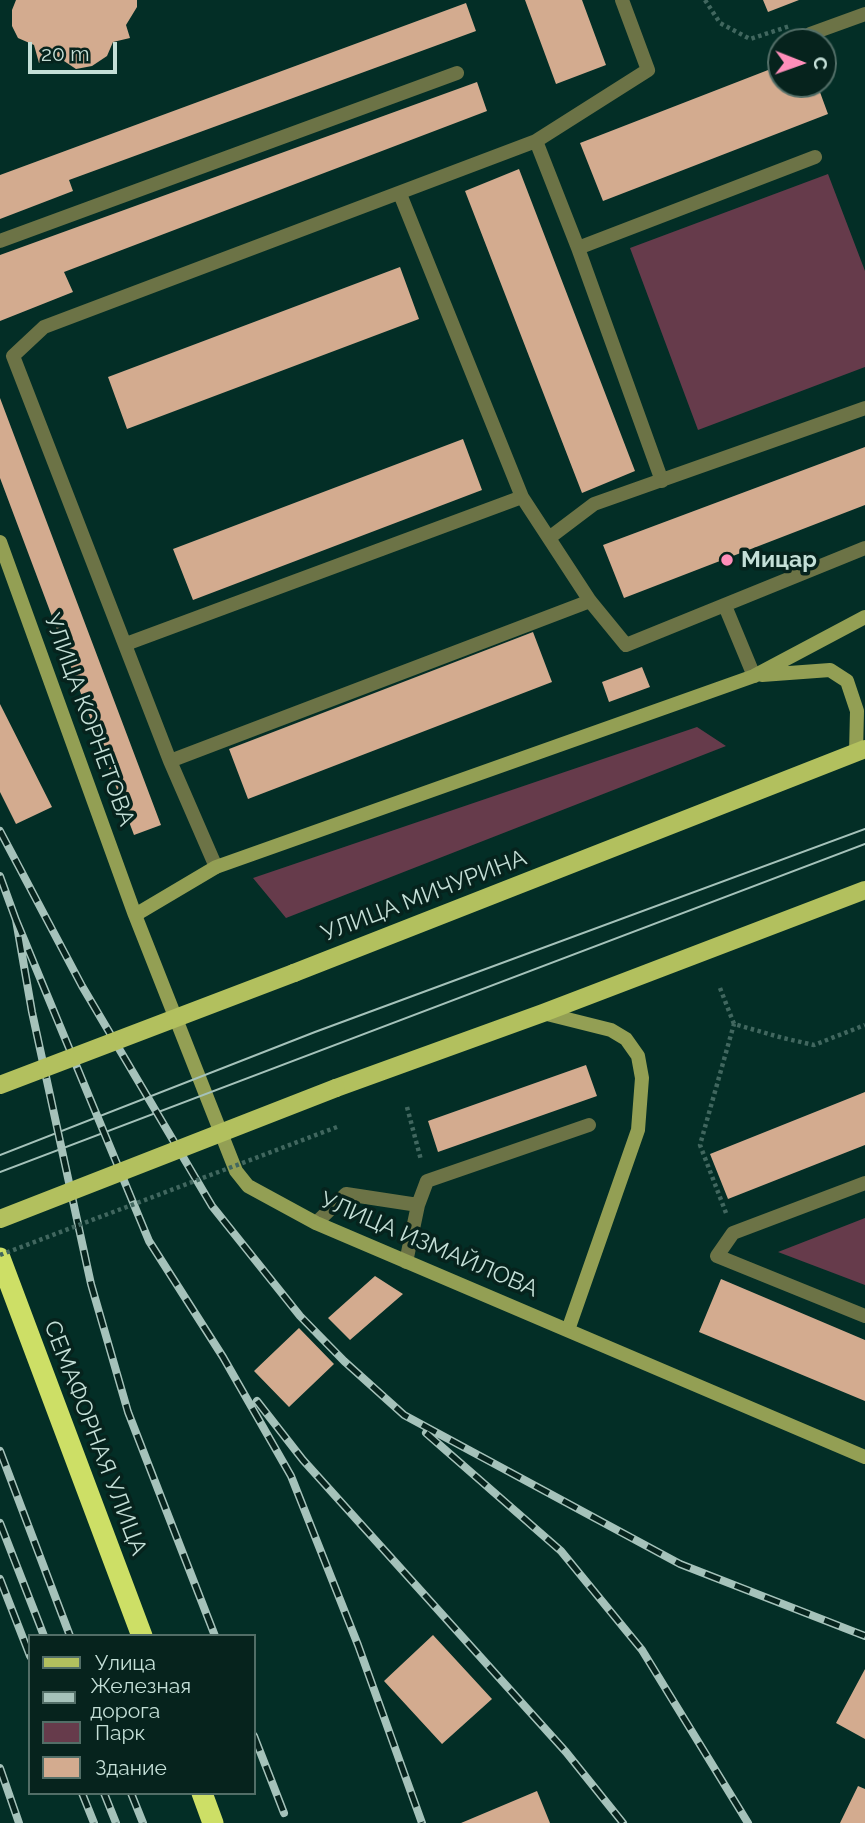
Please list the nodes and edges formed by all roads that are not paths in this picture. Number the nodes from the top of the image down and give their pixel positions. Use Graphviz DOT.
graph roads {
  1 [pos="622,0"];
  2 [pos="865,14"];
  3 [pos="806,28"];
  4 [pos="457,74"];
  5 [pos="536,141"];
  6 [pos="815,157"];
  7 [pos="400,194"];
  8 [pos="0,241"];
  9 [pos="579,248"];
  10 [pos="865,408"];
  11 [pos="662,481"];
  12 [pos="522,497"];
  13 [pos="549,538"];
  14 [pos="0,542"];
  15 [pos="865,548"];
  16 [pos="590,601"];
  17 [pos="725,606"];
  18 [pos="865,617"];
  19 [pos="126,645"];
  20 [pos="754,676"];
  21 [pos="860,751"];
  22 [pos="170,761"];
  23 [pos="216,867"];
  24 [pos="865,890"];
  25 [pos="135,915"];
  26 [pos="543,1013"];
  27 [pos="0,1085"];
  28 [pos="589,1125"];
  29 [pos="865,1183"];
  30 [pos="418,1205"];
  31 [pos="0,1219"];
  32 [pos="316,1223"];
  33 [pos="0,1256"];
  34 [pos="406,1262"];
  35 [pos="865,1316"];
  36 [pos="568,1329"];
  37 [pos="865,1457"];
  38 [pos="141,1634"];
  39 [pos="203,1795"];
  40 [pos="213,1823"];
  1 -- 5 [label="lane"];
  2 -- 3 [label="lane"];
  4 -- 8 [label="lane"];
  5 -- 7 [label="lane"];
  5 -- 9 [label="lane"];
  6 -- 9 [label="lane"];
  7 -- 12 [label="lane"];
  7 -- 19 [label="lane"];
  9 -- 11 [label="lane"];
  10 -- 11 [label="lane"];
  11 -- 13 [label="lane"];
  12 -- 13 [label="lane"];
  12 -- 19 [label="lane"];
  13 -- 16 [label="lane"];
  14 -- 25 [label="main road, УЛИЦА КОРНЕТОВА"];
  15 -- 17 [label="lane"];
  16 -- 17 [label="lane"];
  16 -- 22 [label="lane"];
  17 -- 20 [label="lane"];
  18 -- 20 [label="main road"];
  19 -- 22 [label="lane"];
  20 -- 21 [label="main road"];
  20 -- 23 [label="main road"];
  21 -- 27 [label="main road, УЛИЦА МИЧУРИНА, bridge"];
  22 -- 23 [label="lane"];
  23 -- 25 [label="main road"];
  24 -- 26 [label="main road"];
  25 -- 32 [label="main road, УЛИЦА ИЗМАЙЛОВА"];
  26 -- 31 [label="main road, bridge"];
  26 -- 36 [label="main road"];
  28 -- 30 [label="lane"];
  29 -- 35 [label="lane"];
  30 -- 32 [label="lane"];
  30 -- 34 [label="lane"];
  32 -- 34 [label="main road, УЛИЦА ИЗМАЙЛОВА"];
  33 -- 38 [label="highway, СЕМАФОРНАЯ УЛИЦА"];
  34 -- 36 [label="main road, УЛИЦА ИЗМАЙЛОВА"];
  36 -- 37 [label="main road, УЛИЦА ИЗМАЙЛОВА"];
  39 -- 40 [label="highway"];
}
